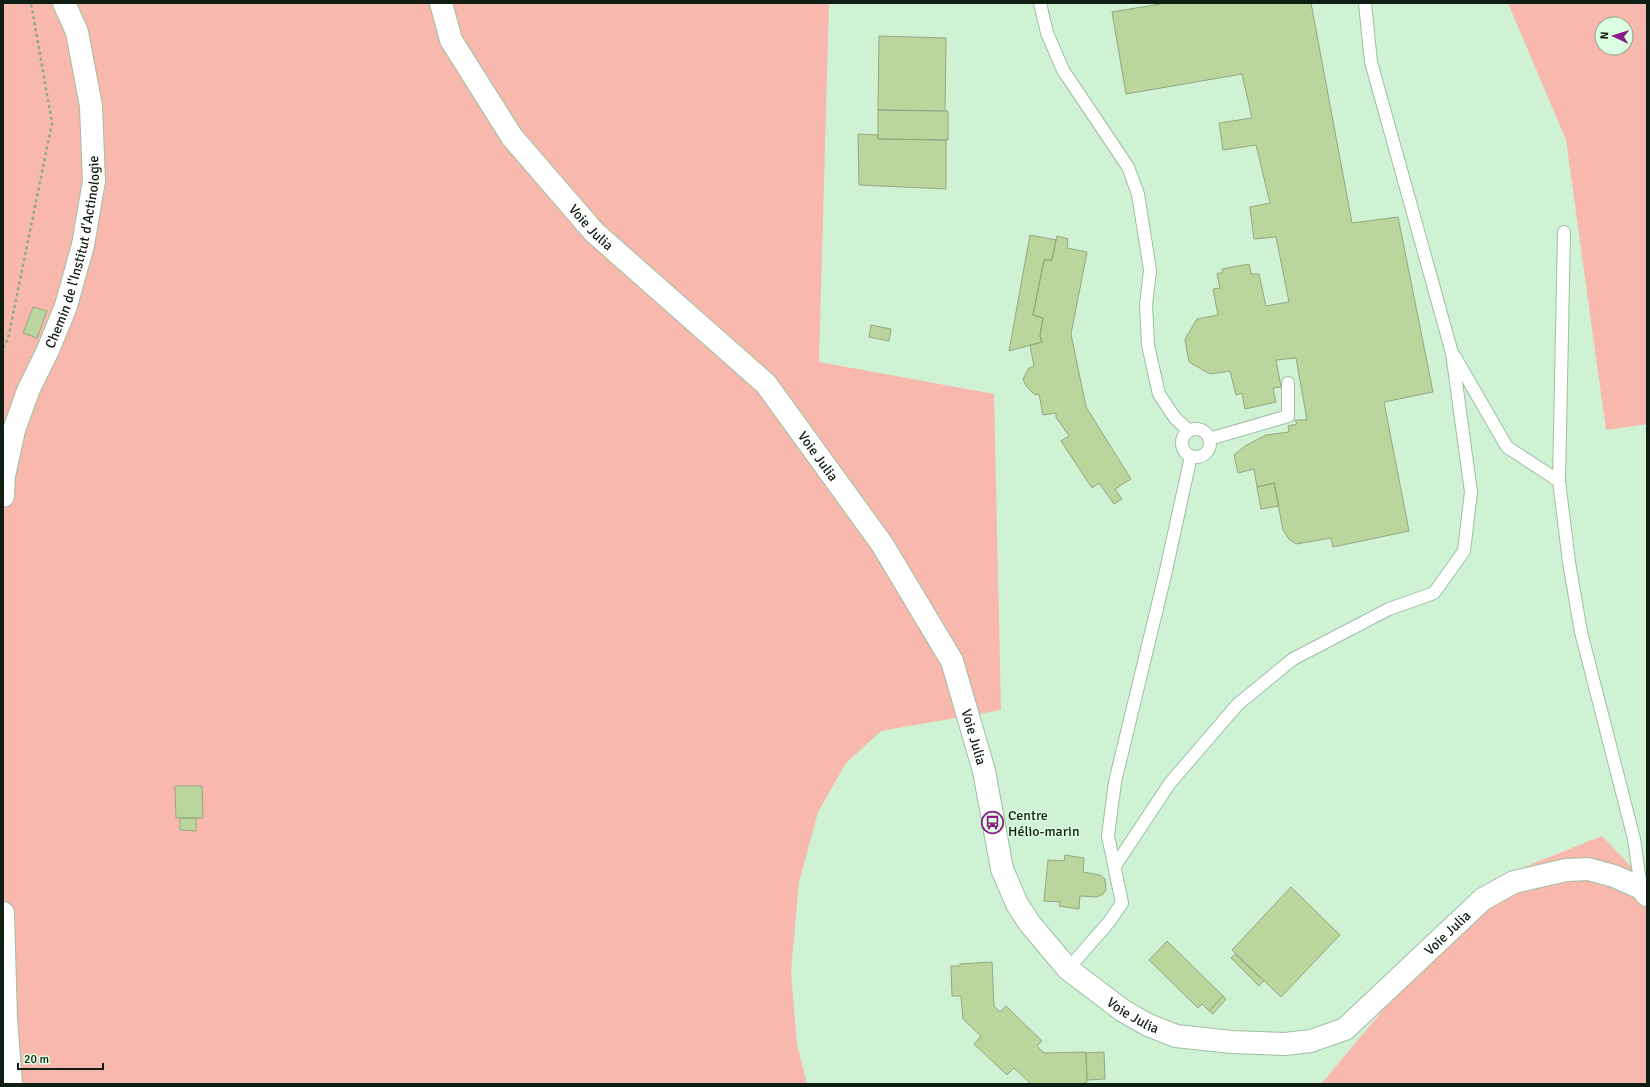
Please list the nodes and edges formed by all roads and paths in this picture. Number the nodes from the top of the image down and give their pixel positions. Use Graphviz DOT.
graph roads {
  1 [pos="31,3"];
  2 [pos="64,3"];
  3 [pos="441,3"];
  4 [pos="1040,3"];
  5 [pos="1366,3"];
  6 [pos="1564,232"];
  7 [pos="3,348"];
  8 [pos="1452,353"];
  9 [pos="1288,382"];
  10 [pos="1188,430"];
  11 [pos="1209,439"];
  12 [pos="1190,456"];
  13 [pos="1559,481"];
  14 [pos="3,496"];
  15 [pos="1115,866"];
  16 [pos="1644,892"];
  17 [pos="3,913"];
  18 [pos="1068,969"];
  19 [pos="11,1084"];
  1 -- 7 [label="path"];
  2 -- 14 [label="street, Chemin de l'Institut d'Actinologie"];
  3 -- 18 [label="street, Voie Julia"];
  4 -- 10 [label="lane"];
  5 -- 8 [label="lane"];
  6 -- 13 [label="lane"];
  8 -- 13 [label="lane"];
  8 -- 15 [label="lane"];
  9 -- 11 [label="lane"];
  10 -- 11 [label="lane"];
  10 -- 12 [label="lane"];
  11 -- 12 [label="lane"];
  12 -- 15 [label="lane"];
  13 -- 16 [label="lane"];
  15 -- 18 [label="lane"];
  16 -- 18 [label="street, Voie Julia"];
  17 -- 19 [label="street"];
}
